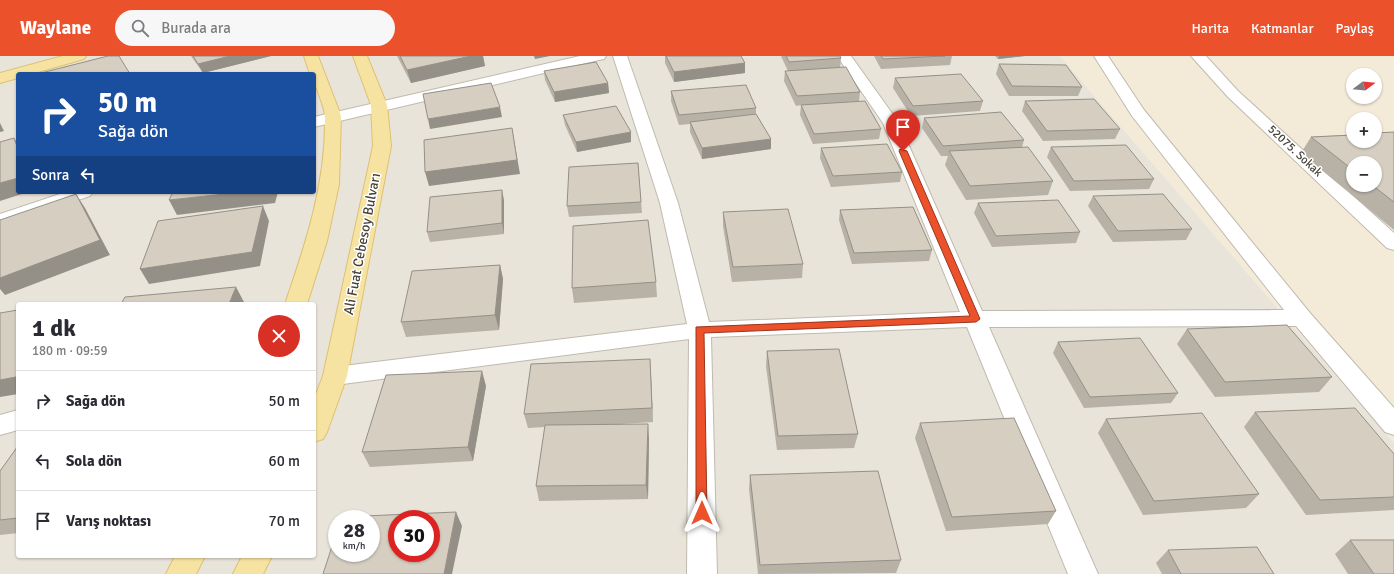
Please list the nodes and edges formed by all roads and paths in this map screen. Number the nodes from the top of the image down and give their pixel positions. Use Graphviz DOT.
graph roads {
  1 [pos="30,56"];
  2 [pos="79,56"];
  3 [pos="311,56"];
  4 [pos="360,56"];
  5 [pos="599,56"];
  6 [pos="620,56"];
  7 [pos="844,56"];
  8 [pos="1101,56"];
  9 [pos="1198,56"];
  10 [pos="0,64"];
  11 [pos="22,72"];
  12 [pos="16,74"];
  13 [pos="0,78"];
  14 [pos="380,105"];
  15 [pos="333,116"];
  16 [pos="316,121"];
  17 [pos="78,194"];
  18 [pos="0,220"];
  19 [pos="1394,244"];
  20 [pos="297,302"];
  21 [pos="1302,318"];
  22 [pos="976,319"];
  23 [pos="700,330"];
  24 [pos="335,376"];
  25 [pos="16,421"];
  26 [pos="0,425"];
  27 [pos="1394,425"];
  28 [pos="316,427"];
  29 [pos="189,558"];
  30 [pos="256,558"];
  31 [pos="181,574"];
  32 [pos="248,574"];
  33 [pos="702,574"];
  34 [pos="1083,574"];
  1 -- 10 [label="main road"];
  2 -- 11 [label="main road"];
  3 -- 15 [label="main road"];
  4 -- 14 [label="main road, Ali Fuat Cebesoy Bulvarı"];
  5 -- 14 [label="street"];
  6 -- 23 [label="street"];
  7 -- 22 [label="street"];
  8 -- 21 [label="street"];
  9 -- 19 [label="street, 52075. Sokak"];
  12 -- 13 [label="main road"];
  14 -- 15 [label="street"];
  14 -- 24 [label="main road, Ali Fuat Cebesoy Bulvarı"];
  15 -- 16 [label="street"];
  15 -- 20 [label="main road"];
  17 -- 18 [label="street"];
  21 -- 22 [label="street"];
  21 -- 27 [label="street"];
  22 -- 23 [label="street"];
  22 -- 34 [label="street"];
  23 -- 24 [label="street"];
  23 -- 33 [label="street"];
  24 -- 28 [label="main road, Ali Fuat Cebesoy Bulvarı"];
  25 -- 26 [label="street"];
  29 -- 31 [label="main road"];
  30 -- 32 [label="main road"];
}
